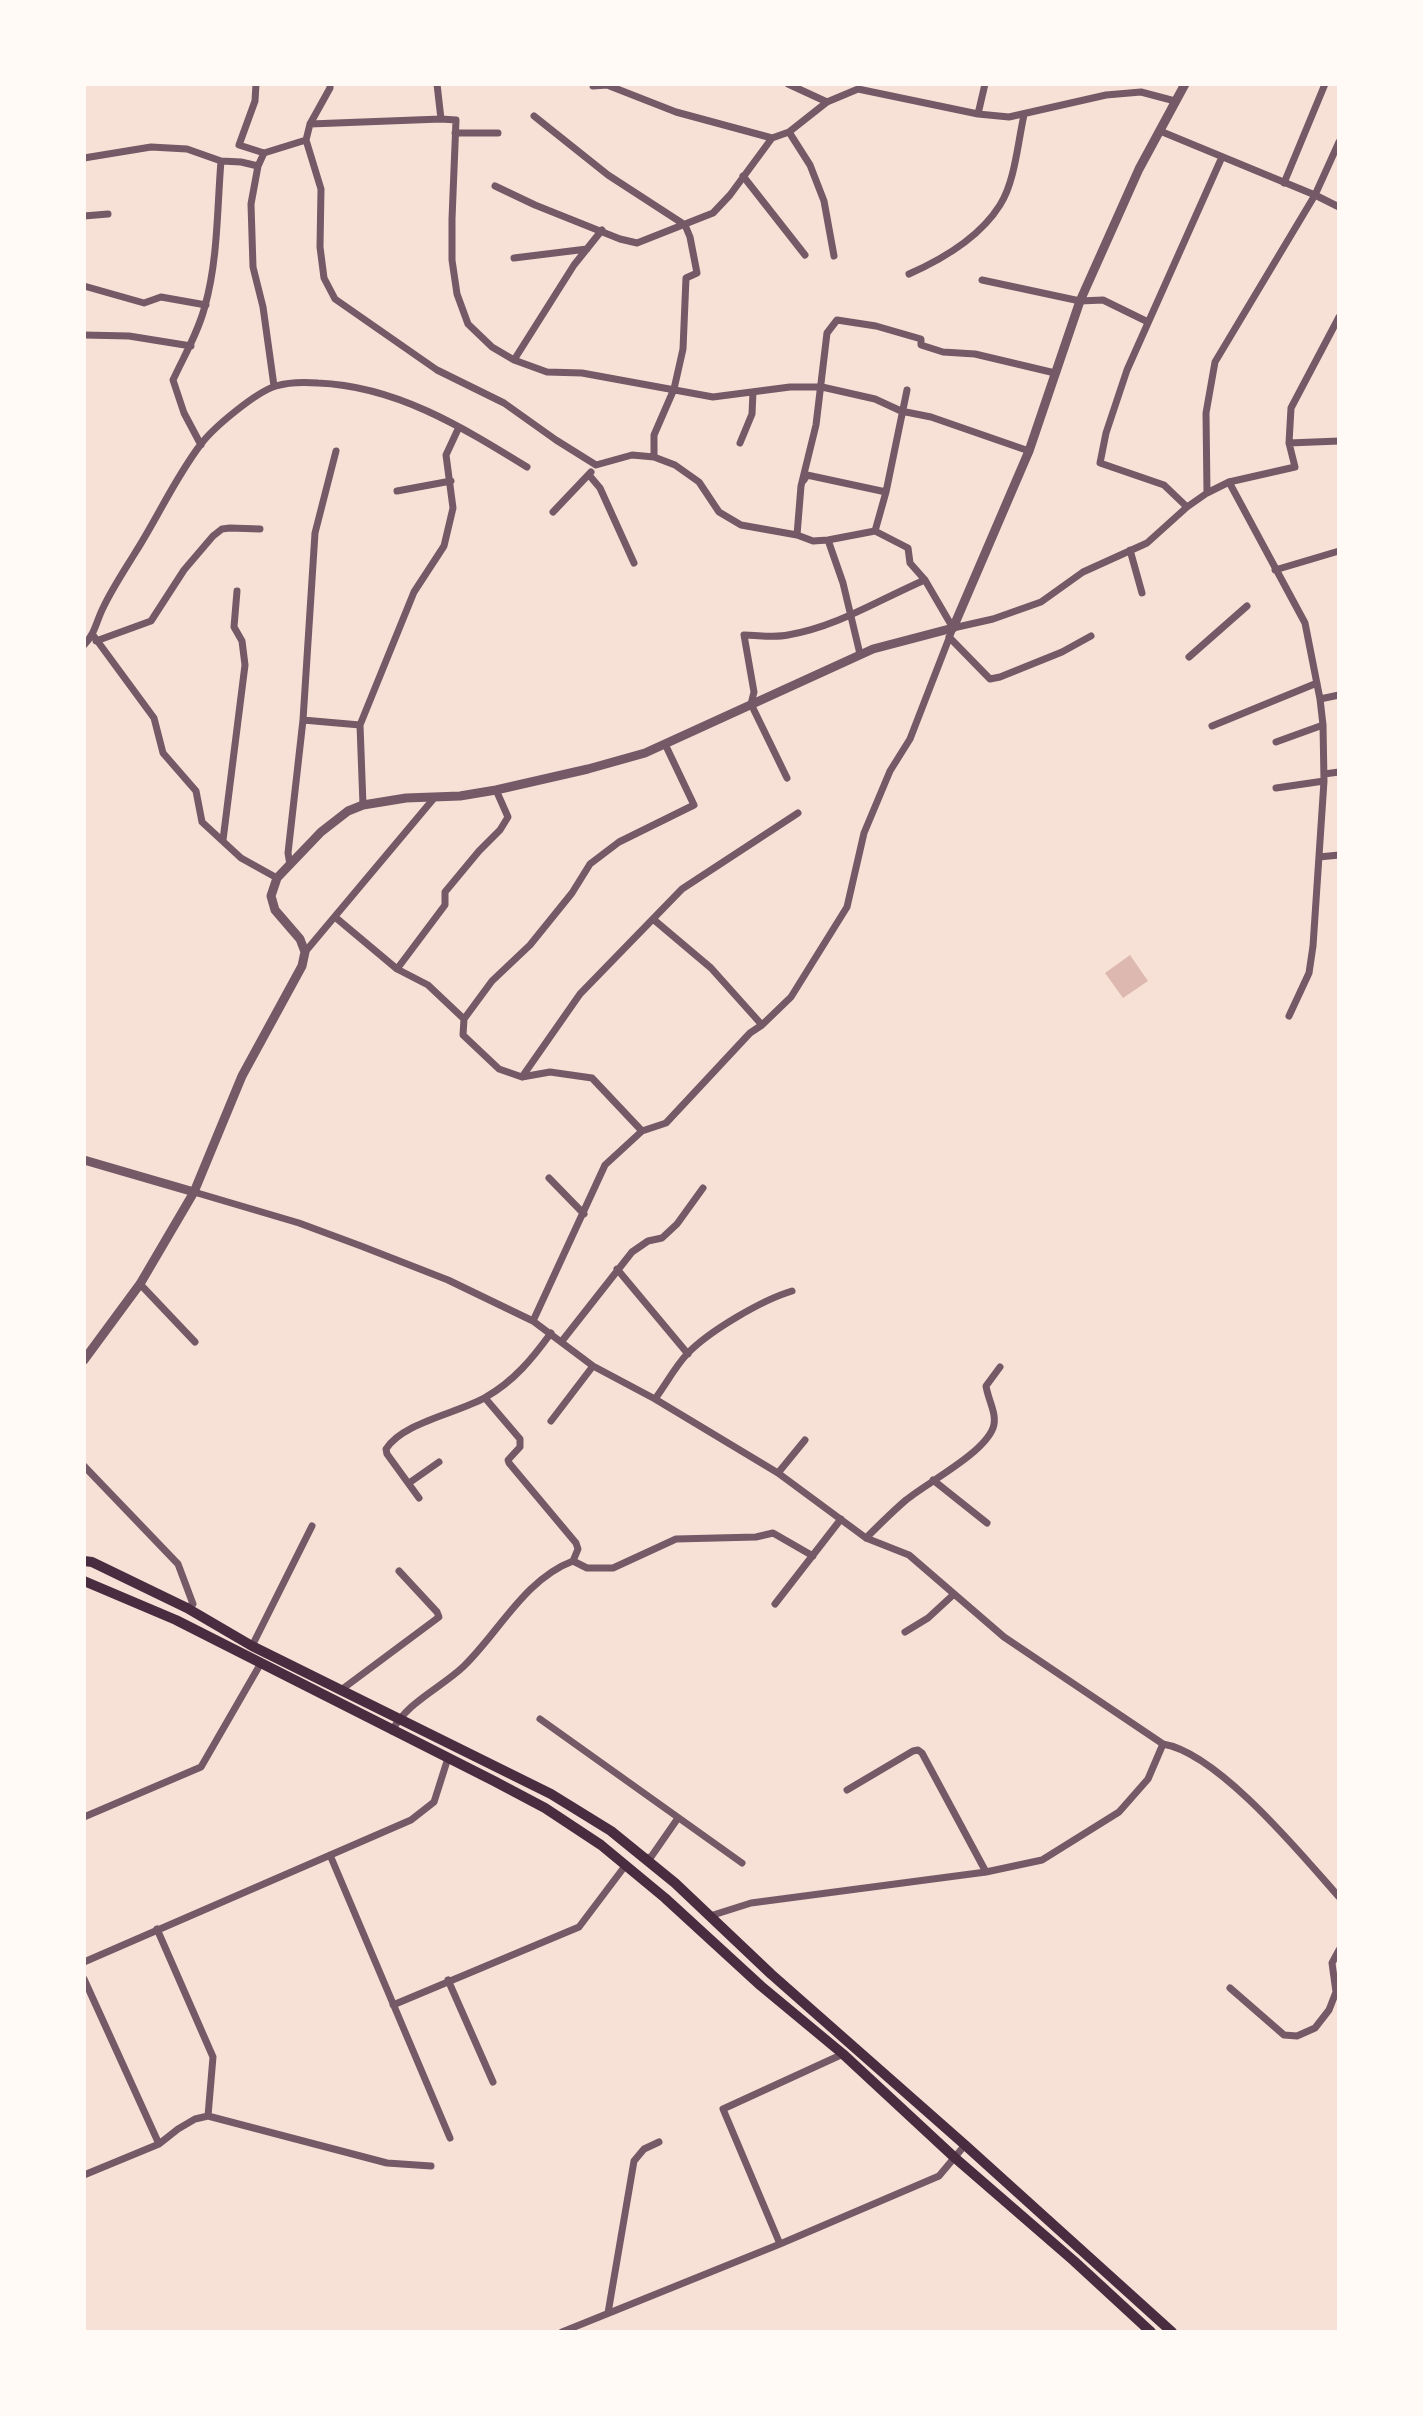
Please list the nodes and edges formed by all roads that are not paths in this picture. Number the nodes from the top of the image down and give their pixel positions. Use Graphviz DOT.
graph roads {
  1 [pos="256,84"];
  2 [pos="330,84"];
  3 [pos="437,84"];
  4 [pos="788,84"];
  5 [pos="985,84"];
  6 [pos="1185,84"];
  7 [pos="1325,84"];
  8 [pos="593,86"];
  9 [pos="858,87"];
  10 [pos="1174,101"];
  11 [pos="827,102"];
  12 [pos="978,114"];
  13 [pos="1024,115"];
  14 [pos="534,116"];
  15 [pos="441,119"];
  16 [pos="310,124"];
  17 [pos="1160,131"];
  18 [pos="789,132"];
  19 [pos="455,133"];
  20 [pos="498,133"];
  21 [pos="772,138"];
  22 [pos="306,140"];
  23 [pos="1339,142"];
  24 [pos="264,153"];
  25 [pos="1222,157"];
  26 [pos="84,158"];
  27 [pos="221,162"];
  28 [pos="258,166"];
  29 [pos="743,176"];
  30 [pos="1284,183"];
  31 [pos="495,186"];
  32 [pos="1315,195"];
  33 [pos="1339,207"];
  34 [pos="108,214"];
  35 [pos="84,216"];
  36 [pos="685,225"];
  37 [pos="601,230"];
  38 [pos="587,249"];
  39 [pos="805,255"];
  40 [pos="834,256"];
  41 [pos="514,258"];
  42 [pos="909,274"];
  43 [pos="982,279"];
  44 [pos="84,286"];
  45 [pos="1080,301"];
  46 [pos="206,305"];
  47 [pos="1339,317"];
  48 [pos="1148,322"];
  49 [pos="84,335"];
  50 [pos="191,346"];
  51 [pos="514,360"];
  52 [pos="1055,373"];
  53 [pos="274,386"];
  54 [pos="822,387"];
  55 [pos="674,389"];
  56 [pos="907,390"];
  57 [pos="753,392"];
  58 [pos="901,411"];
  59 [pos="459,427"];
  60 [pos="1339,441"];
  61 [pos="740,443"];
  62 [pos="1289,443"];
  63 [pos="201,445"];
  64 [pos="336,451"];
  65 [pos="1029,451"];
  66 [pos="654,457"];
  67 [pos="596,465"];
  68 [pos="527,467"];
  69 [pos="589,475"];
  70 [pos="452,481"];
  71 [pos="1229,482"];
  72 [pos="801,485"];
  73 [pos="397,491"];
  74 [pos="886,492"];
  75 [pos="1207,493"];
  76 [pos="1187,507"];
  77 [pos="553,512"];
  78 [pos="260,529"];
  79 [pos="875,531"];
  80 [pos="797,535"];
  81 [pos="828,540"];
  82 [pos="1130,550"];
  83 [pos="1339,551"];
  84 [pos="634,563"];
  85 [pos="1275,570"];
  86 [pos="925,580"];
  87 [pos="237,591"];
  88 [pos="1142,593"];
  89 [pos="1247,606"];
  90 [pos="849,615"];
  91 [pos="951,632"];
  92 [pos="1091,636"];
  93 [pos="95,638"];
  94 [pos="84,645"];
  95 [pos="860,654"];
  96 [pos="1189,657"];
  97 [pos="1317,683"];
  98 [pos="1339,695"];
  99 [pos="1320,699"];
  100 [pos="751,704"];
  101 [pos="303,720"];
  102 [pos="360,725"];
  103 [pos="1323,725"];
  104 [pos="1213,726"];
  105 [pos="1276,742"];
  106 [pos="666,744"];
  107 [pos="1339,772"];
  108 [pos="787,778"];
  109 [pos="1324,778"];
  110 [pos="1276,788"];
  111 [pos="496,790"];
  112 [pos="435,797"];
  113 [pos="363,805"];
  114 [pos="798,813"];
  115 [pos="223,840"];
  116 [pos="1339,855"];
  117 [pos="1319,857"];
  118 [pos="290,865"];
  119 [pos="277,878"];
  120 [pos="335,917"];
  121 [pos="653,919"];
  122 [pos="305,952"];
  123 [pos="397,969"];
  124 [pos="1289,1016"];
  125 [pos="464,1019"];
  126 [pos="762,1025"];
  127 [pos="522,1077"];
  128 [pos="642,1131"];
  129 [pos="84,1160"];
  130 [pos="549,1178"];
  131 [pos="703,1188"];
  132 [pos="194,1192"];
  133 [pos="584,1214"];
  134 [pos="617,1269"];
  135 [pos="140,1284"];
  136 [pos="792,1291"];
  137 [pos="533,1321"];
  138 [pos="551,1333"];
  139 [pos="562,1341"];
  140 [pos="195,1342"];
  141 [pos="688,1354"];
  142 [pos="84,1360"];
  143 [pos="593,1366"];
  144 [pos="1000,1367"];
  145 [pos="485,1398"];
  146 [pos="655,1399"];
  147 [pos="551,1421"];
  148 [pos="805,1440"];
  149 [pos="439,1462"];
  150 [pos="84,1466"];
  151 [pos="778,1473"];
  152 [pos="933,1480"];
  153 [pos="409,1483"];
  154 [pos="419,1498"];
  155 [pos="841,1519"];
  156 [pos="987,1523"];
  157 [pos="312,1526"];
  158 [pos="866,1538"];
  159 [pos="813,1556"];
  160 [pos="84,1561"];
  161 [pos="573,1561"];
  162 [pos="399,1571"];
  163 [pos="84,1581"];
  164 [pos="953,1595"];
  165 [pos="775,1604"];
  166 [pos="187,1608"];
  167 [pos="905,1632"];
  168 [pos="252,1646"];
  169 [pos="261,1663"];
  170 [pos="341,1690"];
  171 [pos="399,1718"];
  172 [pos="540,1719"];
  173 [pos="392,1731"];
  174 [pos="1163,1744"];
  175 [pos="448,1758"];
  176 [pos="847,1790"];
  177 [pos="84,1817"];
  178 [pos="678,1818"];
  179 [pos="330,1855"];
  180 [pos="643,1858"];
  181 [pos="742,1863"];
  182 [pos="625,1866"];
  183 [pos="986,1872"];
  184 [pos="1339,1897"];
  185 [pos="710,1916"];
  186 [pos="157,1929"];
  187 [pos="1339,1950"];
  188 [pos="84,1962"];
  189 [pos="84,1979"];
  190 [pos="447,1980"];
  191 [pos="1230,1988"];
  192 [pos="393,2005"];
  193 [pos="843,2054"];
  194 [pos="493,2082"];
  195 [pos="208,2116"];
  196 [pos="450,2138"];
  197 [pos="659,2142"];
  198 [pos="159,2144"];
  199 [pos="965,2144"];
  200 [pos="954,2157"];
  201 [pos="431,2166"];
  202 [pos="84,2175"];
  203 [pos="780,2244"];
  204 [pos="608,2313"];
  205 [pos="562,2332"];
  206 [pos="1151,2332"];
  207 [pos="1172,2332"];
  1 -- 24 [label="street"];
  2 -- 16 [label="street"];
  3 -- 15 [label="street"];
  4 -- 11 [label="street"];
  5 -- 12 [label="street"];
  6 -- 10 [label="street"];
  7 -- 30 [label="street"];
  8 -- 21 [label="street"];
  9 -- 11 [label="street"];
  9 -- 12 [label="street"];
  10 -- 13 [label="street"];
  10 -- 17 [label="street"];
  11 -- 18 [label="street"];
  12 -- 13 [label="street"];
  13 -- 42 [label="street"];
  14 -- 36 [label="street"];
  15 -- 16 [label="street"];
  15 -- 19 [label="street"];
  16 -- 22 [label="street"];
  17 -- 25 [label="street"];
  17 -- 45 [label="street"];
  18 -- 21 [label="street"];
  18 -- 40 [label="street"];
  19 -- 20 [label="street"];
  19 -- 51 [label="street"];
  21 -- 29 [label="street"];
  22 -- 24 [label="street"];
  22 -- 67 [label="street"];
  23 -- 32 [label="street"];
  24 -- 28 [label="street"];
  25 -- 30 [label="street"];
  25 -- 48 [label="street"];
  26 -- 27 [label="street"];
  27 -- 28 [label="street"];
  27 -- 46 [label="street"];
  28 -- 53 [label="street"];
  29 -- 36 [label="street"];
  29 -- 39 [label="street"];
  30 -- 32 [label="street"];
  31 -- 37 [label="street"];
  32 -- 33 [label="street"];
  32 -- 75 [label="street"];
  34 -- 35 [label="street"];
  36 -- 37 [label="street"];
  36 -- 55 [label="street"];
  37 -- 38 [label="street"];
  38 -- 41 [label="street"];
  38 -- 51 [label="street"];
  43 -- 45 [label="street"];
  44 -- 46 [label="street"];
  45 -- 48 [label="street"];
  45 -- 52 [label="street"];
  46 -- 50 [label="street"];
  47 -- 62 [label="street"];
  48 -- 76 [label="street"];
  49 -- 50 [label="street"];
  50 -- 63 [label="street"];
  51 -- 55 [label="street"];
  52 -- 54 [label="street"];
  52 -- 65 [label="street"];
  53 -- 59 [label="street"];
  53 -- 63 [label="street"];
  54 -- 57 [label="street"];
  54 -- 58 [label="street"];
  54 -- 72 [label="street"];
  55 -- 57 [label="street"];
  55 -- 66 [label="street"];
  56 -- 58 [label="street"];
  57 -- 61 [label="street"];
  58 -- 65 [label="street"];
  58 -- 74 [label="street"];
  59 -- 68 [label="street"];
  59 -- 70 [label="street"];
  60 -- 62 [label="street"];
  62 -- 71 [label="street"];
  63 -- 93 [label="street"];
  64 -- 101 [label="street"];
  65 -- 91 [label="street"];
  66 -- 67 [label="street"];
  66 -- 80 [label="street"];
  67 -- 69 [label="street"];
  69 -- 77 [label="street"];
  69 -- 84 [label="street"];
  70 -- 73 [label="street"];
  70 -- 102 [label="street"];
  71 -- 75 [label="street"];
  71 -- 85 [label="street"];
  72 -- 74 [label="street"];
  72 -- 80 [label="street"];
  74 -- 79 [label="street"];
  75 -- 76 [label="street"];
  76 -- 82 [label="street"];
  78 -- 93 [label="street"];
  79 -- 81 [label="street"];
  79 -- 86 [label="street"];
  80 -- 81 [label="street"];
  81 -- 90 [label="street"];
  82 -- 88 [label="street"];
  82 -- 91 [label="street"];
  83 -- 85 [label="street"];
  85 -- 97 [label="street"];
  86 -- 90 [label="street"];
  86 -- 91 [label="street"];
  87 -- 115 [label="street"];
  89 -- 96 [label="street"];
  90 -- 95 [label="street"];
  90 -- 100 [label="street"];
  91 -- 92 [label="street"];
  91 -- 95 [label="street"];
  91 -- 126 [label="street"];
  93 -- 94 [label="street"];
  93 -- 115 [label="street"];
  95 -- 100 [label="street"];
  97 -- 99 [label="street"];
  97 -- 104 [label="street"];
  98 -- 99 [label="street"];
  99 -- 103 [label="street"];
  100 -- 106 [label="street"];
  100 -- 108 [label="street"];
  101 -- 102 [label="street"];
  101 -- 118 [label="street"];
  102 -- 113 [label="street"];
  103 -- 105 [label="street"];
  103 -- 109 [label="street"];
  106 -- 111 [label="street"];
  106 -- 125 [label="street"];
  107 -- 109 [label="street"];
  109 -- 110 [label="street"];
  109 -- 117 [label="street"];
  111 -- 112 [label="street"];
  111 -- 123 [label="street"];
  112 -- 113 [label="street"];
  112 -- 120 [label="street"];
  113 -- 118 [label="street"];
  114 -- 121 [label="street"];
  115 -- 119 [label="street"];
  116 -- 117 [label="street"];
  117 -- 124 [label="street"];
  118 -- 119 [label="street"];
  119 -- 122 [label="street"];
  120 -- 122 [label="street"];
  120 -- 123 [label="street"];
  121 -- 126 [label="street"];
  121 -- 127 [label="street"];
  122 -- 132 [label="street"];
  123 -- 125 [label="street"];
  125 -- 127 [label="street"];
  126 -- 128 [label="street"];
  127 -- 128 [label="street"];
  128 -- 133 [label="street"];
  129 -- 132 [label="street"];
  130 -- 133 [label="street"];
  131 -- 134 [label="street"];
  132 -- 135 [label="street"];
  132 -- 137 [label="street"];
  133 -- 137 [label="street"];
  134 -- 139 [label="street"];
  134 -- 141 [label="street"];
  135 -- 140 [label="street"];
  135 -- 142 [label="street"];
  136 -- 141 [label="street"];
  137 -- 138 [label="street"];
  138 -- 139 [label="street"];
  138 -- 145 [label="street"];
  139 -- 143 [label="street"];
  141 -- 146 [label="street"];
  143 -- 146 [label="street"];
  143 -- 147 [label="street"];
  144 -- 152 [label="street"];
  145 -- 153 [label="street"];
  145 -- 161 [label="street"];
  146 -- 151 [label="street"];
  148 -- 151 [label="street"];
  149 -- 153 [label="street"];
  150 -- 166 [label="street"];
  151 -- 155 [label="street"];
  152 -- 156 [label="street"];
  152 -- 158 [label="street"];
  153 -- 154 [label="street"];
  155 -- 158 [label="street"];
  155 -- 159 [label="street"];
  157 -- 168 [label="street"];
  158 -- 164 [label="street"];
  159 -- 161 [label="street"];
  159 -- 165 [label="street"];
  160 -- 166 [label="main road"];
  161 -- 171 [label="street"];
  162 -- 170 [label="street"];
  163 -- 169 [label="main road"];
  164 -- 167 [label="street"];
  164 -- 174 [label="street"];
  166 -- 168 [label="main road"];
  168 -- 170 [label="main road"];
  169 -- 173 [label="main road"];
  169 -- 177 [label="street"];
  170 -- 171 [label="main road"];
  171 -- 173 [label="street"];
  171 -- 180 [label="main road"];
  172 -- 178 [label="street"];
  173 -- 175 [label="main road"];
  174 -- 183 [label="street"];
  174 -- 184 [label="street"];
  175 -- 179 [label="street"];
  175 -- 182 [label="main road"];
  176 -- 183 [label="street"];
  178 -- 180 [label="street"];
  178 -- 181 [label="street"];
  179 -- 186 [label="street"];
  179 -- 192 [label="street"];
  180 -- 185 [label="main road"];
  182 -- 190 [label="street"];
  182 -- 193 [label="main road"];
  183 -- 185 [label="street"];
  185 -- 199 [label="main road"];
  186 -- 188 [label="street"];
  186 -- 195 [label="street"];
  187 -- 191 [label="street"];
  189 -- 198 [label="street"];
  190 -- 192 [label="street"];
  190 -- 194 [label="street"];
  192 -- 196 [label="street"];
  193 -- 200 [label="main road"];
  193 -- 203 [label="street"];
  195 -- 198 [label="street"];
  195 -- 201 [label="street"];
  197 -- 204 [label="street"];
  198 -- 202 [label="street"];
  199 -- 200 [label="street"];
  199 -- 207 [label="main road"];
  200 -- 203 [label="street"];
  200 -- 206 [label="main road"];
  203 -- 204 [label="street"];
  204 -- 205 [label="street"];
}
